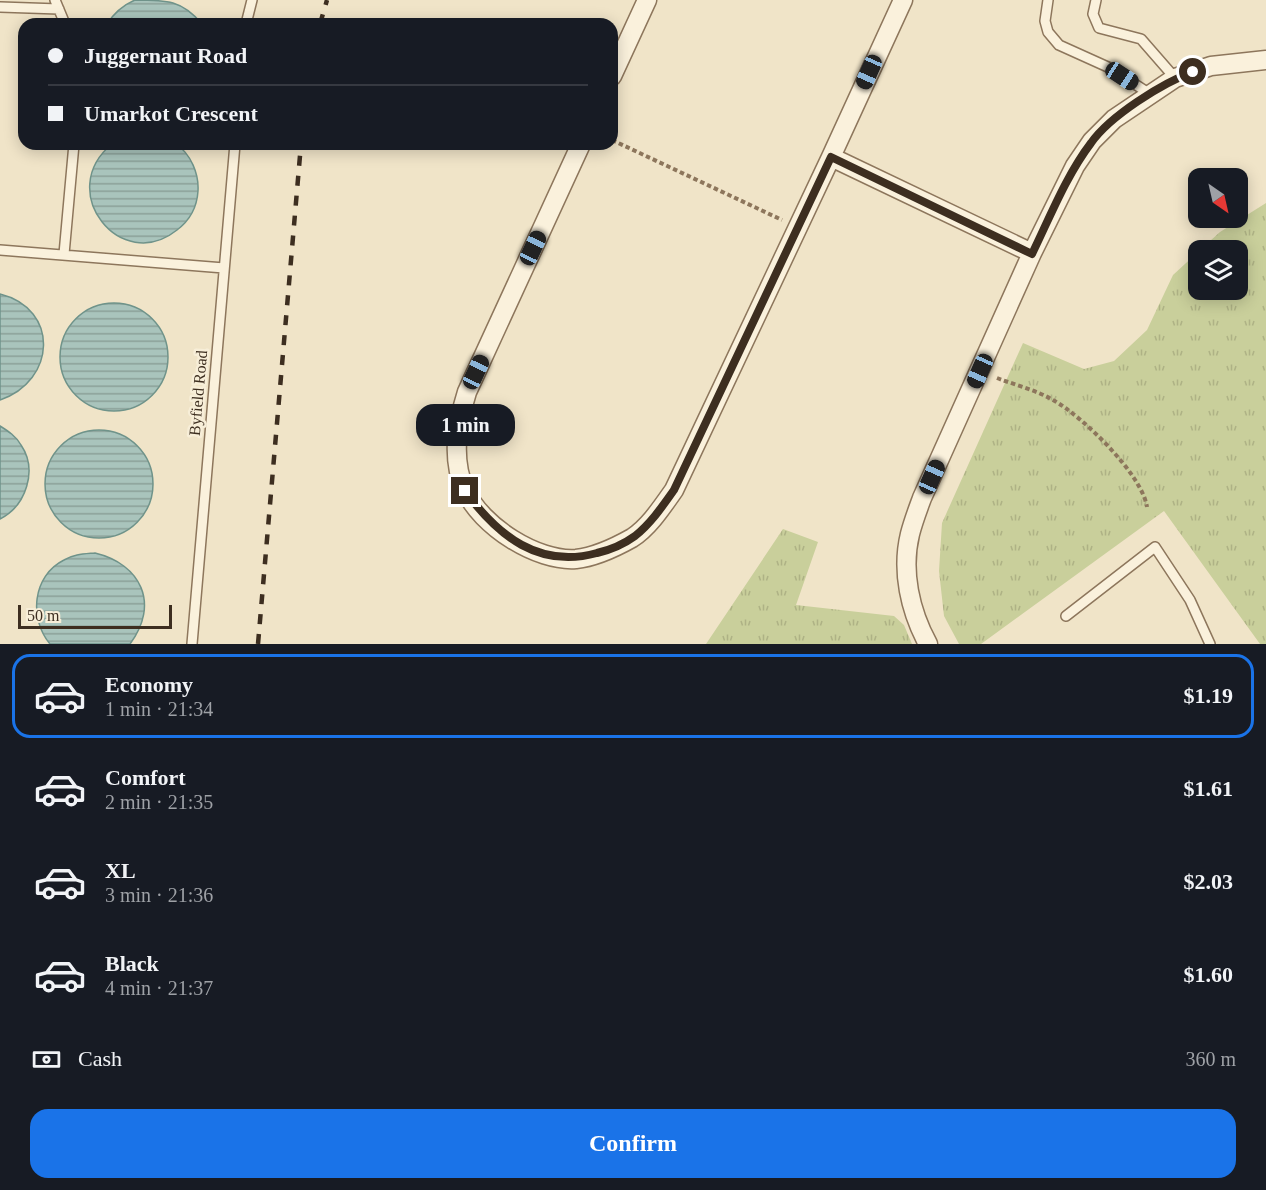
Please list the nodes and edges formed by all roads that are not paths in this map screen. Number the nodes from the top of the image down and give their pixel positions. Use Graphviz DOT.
graph roads {
  1 [pos="252,0"];
  2 [pos="647,0"];
  3 [pos="903,0"];
  4 [pos="1048,0"];
  5 [pos="1096,0"];
  6 [pos="57,4"];
  7 [pos="0,6"];
  8 [pos="63,18"];
  9 [pos="248,18"];
  10 [pos="1266,60"];
  11 [pos="618,63"];
  12 [pos="1175,78"];
  13 [pos="1150,94"];
  14 [pos="73,150"];
  15 [pos="234,150"];
  16 [pos="578,150"];
  17 [pos="831,157"];
  18 [pos="0,250"];
  19 [pos="64,254"];
  20 [pos="1032,254"];
  21 [pos="224,268"];
  22 [pos="1066,616"];
  23 [pos="192,644"];
  24 [pos="928,644"];
  25 [pos="1210,644"];
  1 -- 9 [label="lane"];
  2 -- 11 [label="street"];
  3 -- 17 [label="street"];
  4 -- 13 [label="lane"];
  5 -- 12 [label="lane"];
  6 -- 7 [label="lane"];
  6 -- 8 [label="lane"];
  10 -- 12 [label="street"];
  12 -- 13 [label="street"];
  13 -- 20 [label="street"];
  14 -- 19 [label="lane"];
  15 -- 21 [label="lane, Byfield Road"];
  16 -- 17 [label="street"];
  17 -- 20 [label="street"];
  18 -- 19 [label="lane"];
  19 -- 21 [label="lane"];
  20 -- 24 [label="street"];
  21 -- 23 [label="lane, Byfield Road"];
  22 -- 25 [label="lane"];
}
